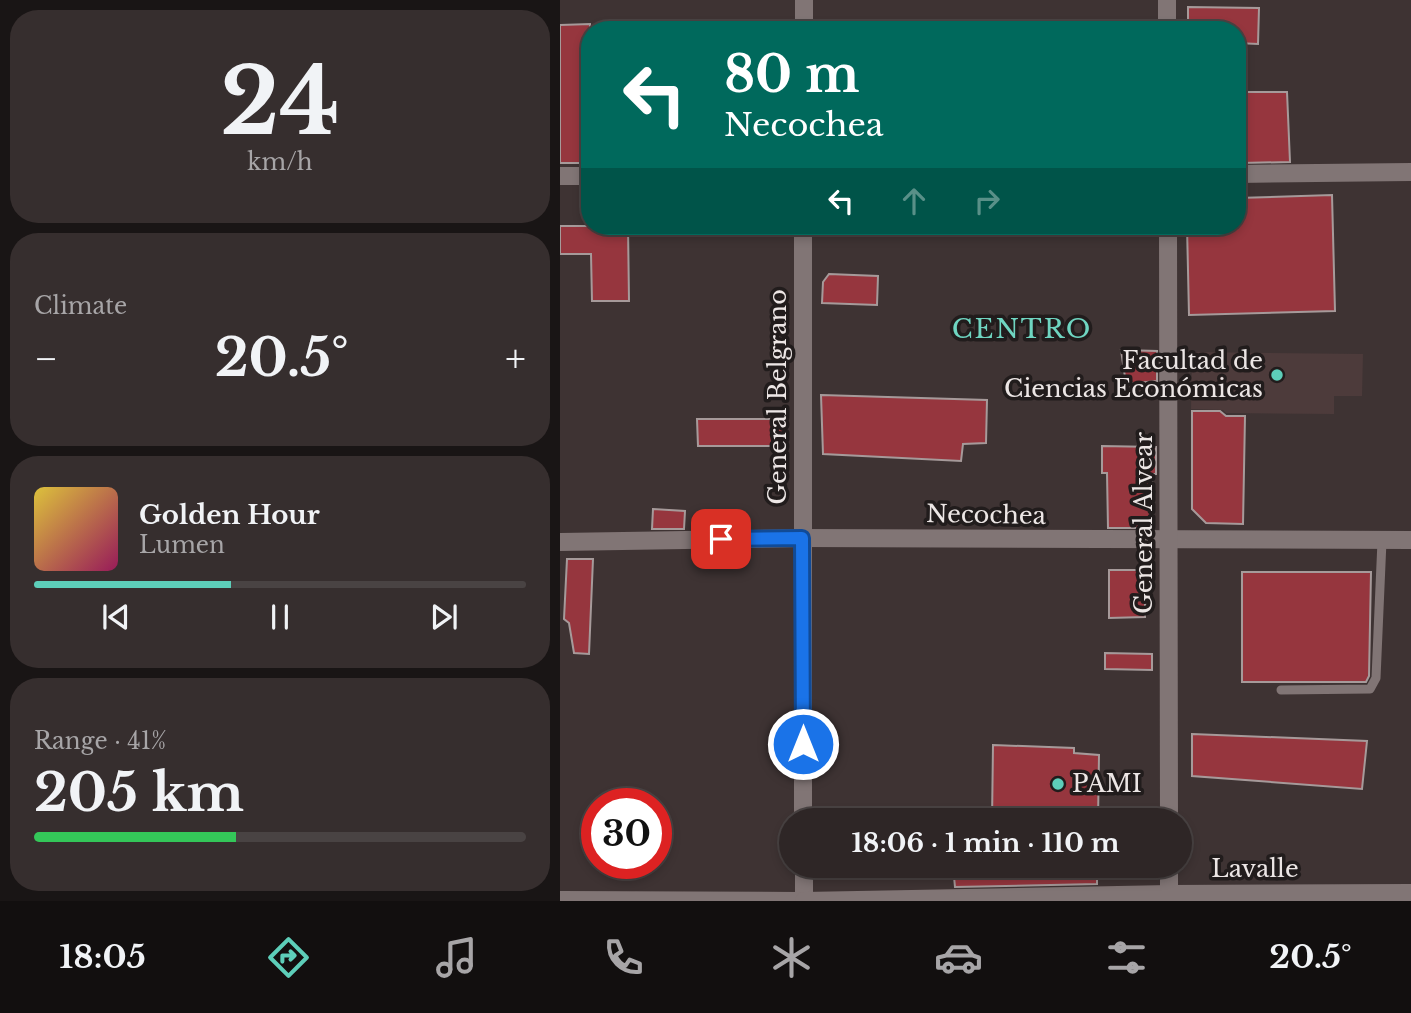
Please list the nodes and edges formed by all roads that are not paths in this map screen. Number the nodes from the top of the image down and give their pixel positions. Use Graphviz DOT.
graph roads {
  1 [pos="804,0"];
  2 [pos="1167,0"];
  3 [pos="804,21"];
  4 [pos="1167,21"];
  5 [pos="1411,172"];
  6 [pos="1246,174"];
  7 [pos="560,176"];
  8 [pos="581,176"];
  9 [pos="803,235"];
  10 [pos="1168,235"];
  11 [pos="802,538"];
  12 [pos="1169,541"];
  13 [pos="1382,541"];
  14 [pos="1411,541"];
  15 [pos="560,542"];
  16 [pos="1282,690"];
  17 [pos="803,808"];
  18 [pos="1169,808"];
  19 [pos="803,878"];
  20 [pos="1169,878"];
  21 [pos="1411,893"];
  22 [pos="1169,898"];
  23 [pos="560,900"];
  24 [pos="802,901"];
  1 -- 3 [label="street"];
  2 -- 4 [label="street"];
  5 -- 6 [label="street"];
  7 -- 8 [label="street"];
  9 -- 11 [label="street, General Belgrano"];
  10 -- 12 [label="street, General Alvear"];
  11 -- 12 [label="street, Necochea"];
  11 -- 15 [label="street, Necochea"];
  11 -- 17 [label="street, General Belgrano"];
  12 -- 13 [label="street, Necochea"];
  12 -- 18 [label="street, General Alvear"];
  13 -- 14 [label="street, Necochea"];
  13 -- 16 [label="lane"];
  19 -- 24 [label="street"];
  20 -- 22 [label="street"];
  21 -- 22 [label="street, Lavalle"];
  22 -- 24 [label="street, Lavalle"];
  23 -- 24 [label="street, Lavalle"];
}
